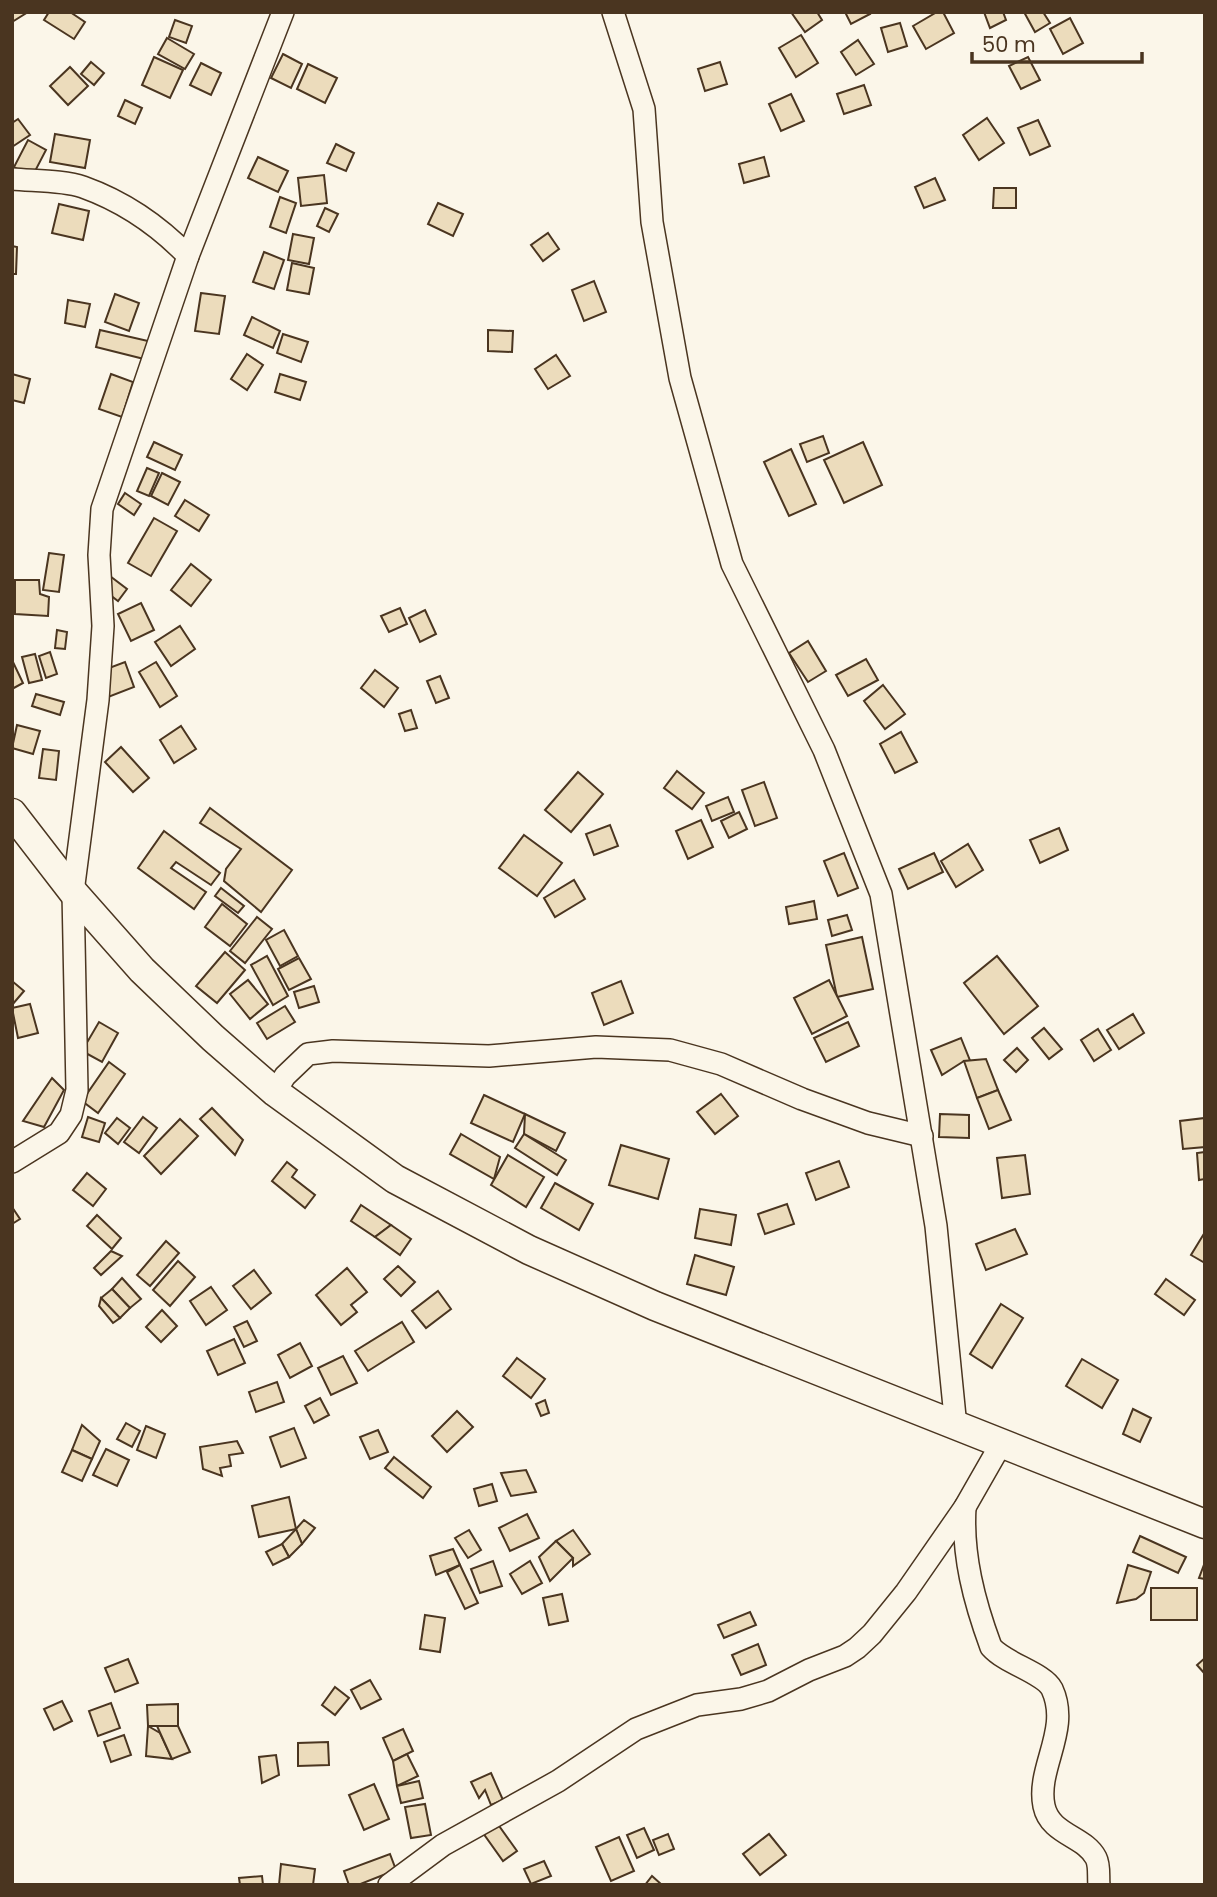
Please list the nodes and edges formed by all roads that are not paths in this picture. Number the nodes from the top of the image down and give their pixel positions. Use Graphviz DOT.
graph roads {
  1 [pos="283,12"];
  2 [pos="613,12"];
  3 [pos="12,178"];
  4 [pos="188,256"];
  5 [pos="12,813"];
  6 [pos="73,892"];
  7 [pos="275,1091"];
  8 [pos="922,1136"];
  9 [pos="12,1161"];
  10 [pos="956,1427"];
  11 [pos="1002,1444"];
  12 [pos="965,1507"];
  13 [pos="1205,1524"];
  14 [pos="389,1885"];
  15 [pos="1098,1885"];
  1 -- 4 [label="street"];
  2 -- 8 [label="street"];
  3 -- 4 [label="street"];
  4 -- 6 [label="street"];
  5 -- 6 [label="main road"];
  6 -- 7 [label="main road"];
  6 -- 9 [label="street"];
  7 -- 8 [label="street"];
  7 -- 10 [label="main road"];
  8 -- 10 [label="street"];
  10 -- 11 [label="main road"];
  11 -- 12 [label="street"];
  11 -- 13 [label="main road"];
  12 -- 14 [label="street"];
  12 -- 15 [label="street"];
}
